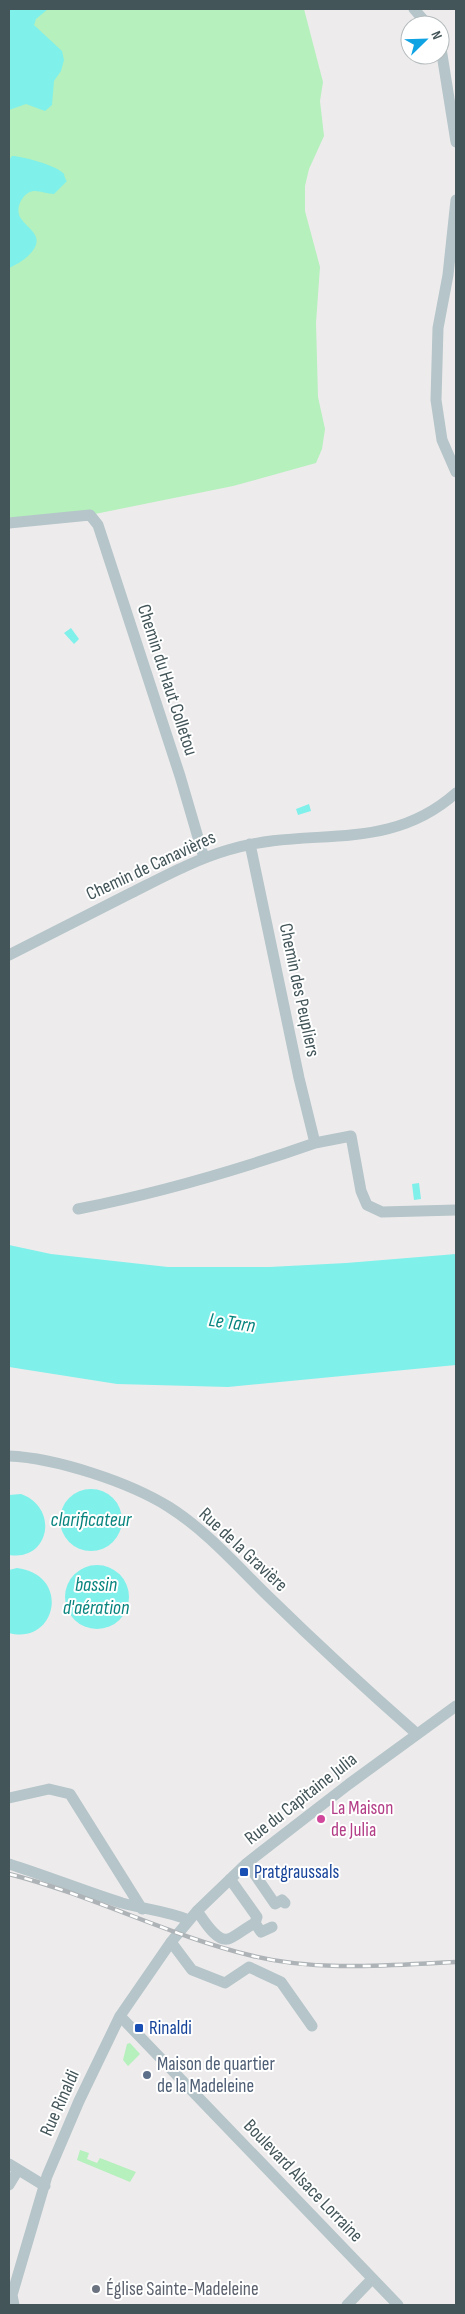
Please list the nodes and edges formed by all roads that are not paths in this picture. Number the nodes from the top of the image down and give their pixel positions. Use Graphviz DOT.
graph roads {
  1 [pos="444,65"];
  2 [pos="456,142"];
  3 [pos="456,200"];
  4 [pos="456,472"];
  5 [pos="9,523"];
  6 [pos="456,793"];
  7 [pos="250,844"];
  8 [pos="204,858"];
  9 [pos="9,955"];
  10 [pos="315,1142"];
  11 [pos="78,1209"];
  12 [pos="456,1210"];
  13 [pos="9,1456"];
  14 [pos="456,1706"];
  15 [pos="417,1734"];
  16 [pos="11,1798"];
  17 [pos="247,1863"];
  18 [pos="9,1864"];
  19 [pos="230,1879"];
  20 [pos="285,1903"];
  21 [pos="142,1909"];
  22 [pos="197,1911"];
  23 [pos="189,1920"];
  24 [pos="255,1923"];
  25 [pos="272,1927"];
  26 [pos="178,1932"];
  27 [pos="171,1942"];
  28 [pos="120,2016"];
  29 [pos="312,2026"];
  30 [pos="14,2167"];
  31 [pos="9,2185"];
  32 [pos="45,2186"];
  33 [pos="372,2279"];
  34 [pos="14,2305"];
  35 [pos="347,2305"];
  36 [pos="398,2305"];
  1 -- 2 [label="street"];
  3 -- 4 [label="street"];
  5 -- 8 [label="street, Chemin du Haut Colletou"];
  6 -- 7 [label="street, Chemin de Canavières"];
  7 -- 8 [label="street, Chemin de Canavières"];
  7 -- 10 [label="street, Chemin des Peupliers"];
  8 -- 9 [label="street, Chemin de Canavières"];
  10 -- 11 [label="street"];
  10 -- 12 [label="street"];
  13 -- 15 [label="street, Rue de la Gravière"];
  14 -- 15 [label="street, Rue du Capitaine Julia"];
  15 -- 17 [label="street, Rue du Capitaine Julia"];
  16 -- 21 [label="street"];
  17 -- 19 [label="street, Rue du Capitaine Julia"];
  17 -- 20 [label="street"];
  18 -- 21 [label="street"];
  19 -- 22 [label="street, Rue du Capitaine Julia"];
  19 -- 24 [label="street"];
  21 -- 23 [label="street"];
  22 -- 23 [label="street, Rue du Capitaine Julia"];
  22 -- 24 [label="street"];
  23 -- 26 [label="street, Rue du Capitaine Julia"];
  24 -- 25 [label="street"];
  26 -- 27 [label="street, Rue Rinaldi"];
  27 -- 28 [label="street, Rue Rinaldi"];
  27 -- 29 [label="street"];
  28 -- 32 [label="street, Rue Rinaldi"];
  28 -- 33 [label="street, Boulevard Alsace Lorraine"];
  30 -- 31 [label="street"];
  30 -- 32 [label="street"];
  32 -- 34 [label="street, Rue Rinaldi"];
  33 -- 35 [label="street"];
  33 -- 36 [label="street, Boulevard Alsace Lorraine"];
}
